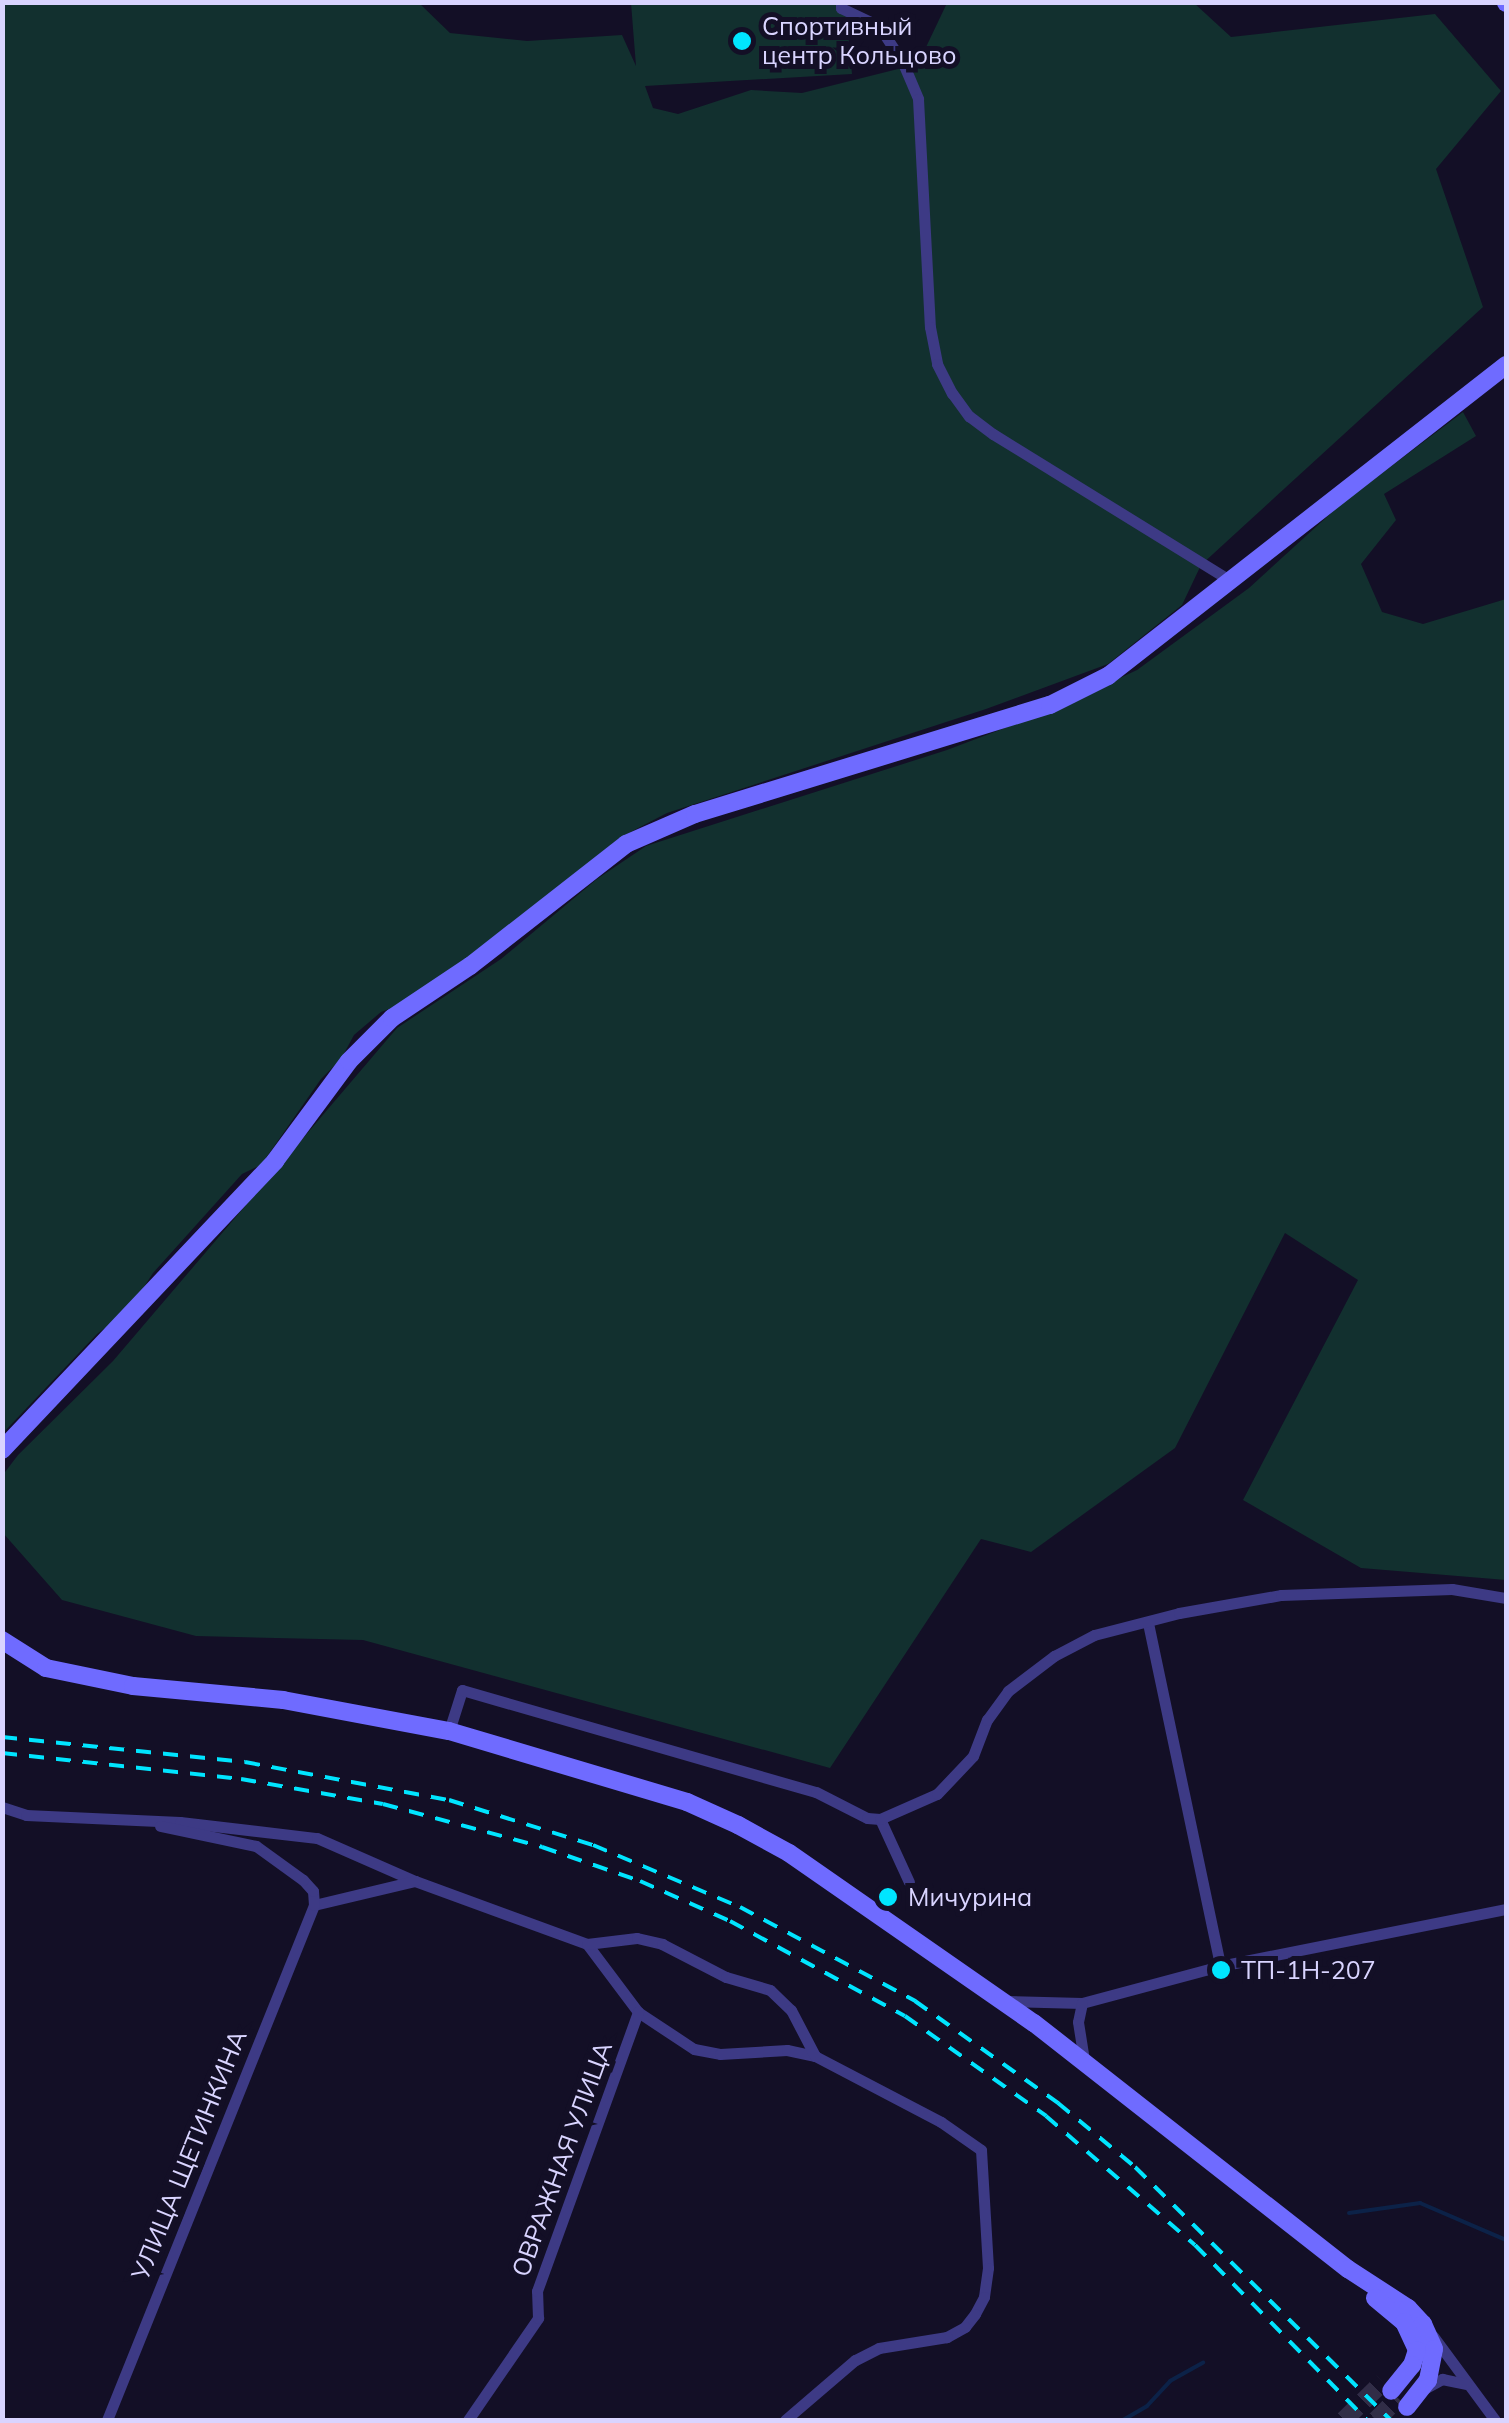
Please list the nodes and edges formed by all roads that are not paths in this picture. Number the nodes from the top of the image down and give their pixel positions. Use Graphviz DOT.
graph roads {
  1 [pos="841,2"];
  2 [pos="1506,365"];
  3 [pos="1231,581"];
  4 [pos="2,1450"];
  5 [pos="1506,1598"];
  6 [pos="1148,1622"];
  7 [pos="2,1640"];
  8 [pos="449,1731"];
  9 [pos="2,1807"];
  10 [pos="880,1819"];
  11 [pos="149,1822"];
  12 [pos="415,1881"];
  13 [pos="909,1882"];
  14 [pos="314,1906"];
  15 [pos="1506,1909"];
  16 [pos="587,1944"];
  17 [pos="1220,1966"];
  18 [pos="1000,2000"];
  19 [pos="1082,2003"];
  20 [pos="638,2012"];
  21 [pos="815,2056"];
  22 [pos="1084,2061"];
  23 [pos="1366,2284"];
  24 [pos="1422,2324"];
  25 [pos="1469,2387"];
  26 [pos="1420,2392"];
  27 [pos="108,2420"];
  28 [pos="468,2420"];
  29 [pos="785,2420"];
  30 [pos="1496,2420"];
  1 -- 3 [label="street"];
  2 -- 3 [label="main road"];
  3 -- 4 [label="main road"];
  5 -- 6 [label="street"];
  6 -- 10 [label="street"];
  6 -- 17 [label="street"];
  7 -- 8 [label="main road"];
  8 -- 10 [label="street"];
  8 -- 18 [label="main road"];
  9 -- 11 [label="street"];
  10 -- 13 [label="street"];
  11 -- 12 [label="street"];
  11 -- 14 [label="street"];
  12 -- 14 [label="street"];
  12 -- 16 [label="street"];
  14 -- 27 [label="street, УЛИЦА ЩЕТИНКИНА"];
  15 -- 17 [label="street"];
  16 -- 20 [label="street"];
  16 -- 21 [label="street"];
  17 -- 19 [label="street"];
  18 -- 19 [label="street"];
  18 -- 22 [label="main road"];
  19 -- 22 [label="street"];
  20 -- 21 [label="street"];
  20 -- 28 [label="street, ОВРАЖНАЯ УЛИЦА"];
  21 -- 29 [label="street"];
  22 -- 23 [label="main road"];
  23 -- 24 [label="main road"];
  23 -- 26 [label="main road"];
  24 -- 25 [label="street"];
  24 -- 26 [label="main road"];
  25 -- 26 [label="street"];
  25 -- 30 [label="street"];
}
